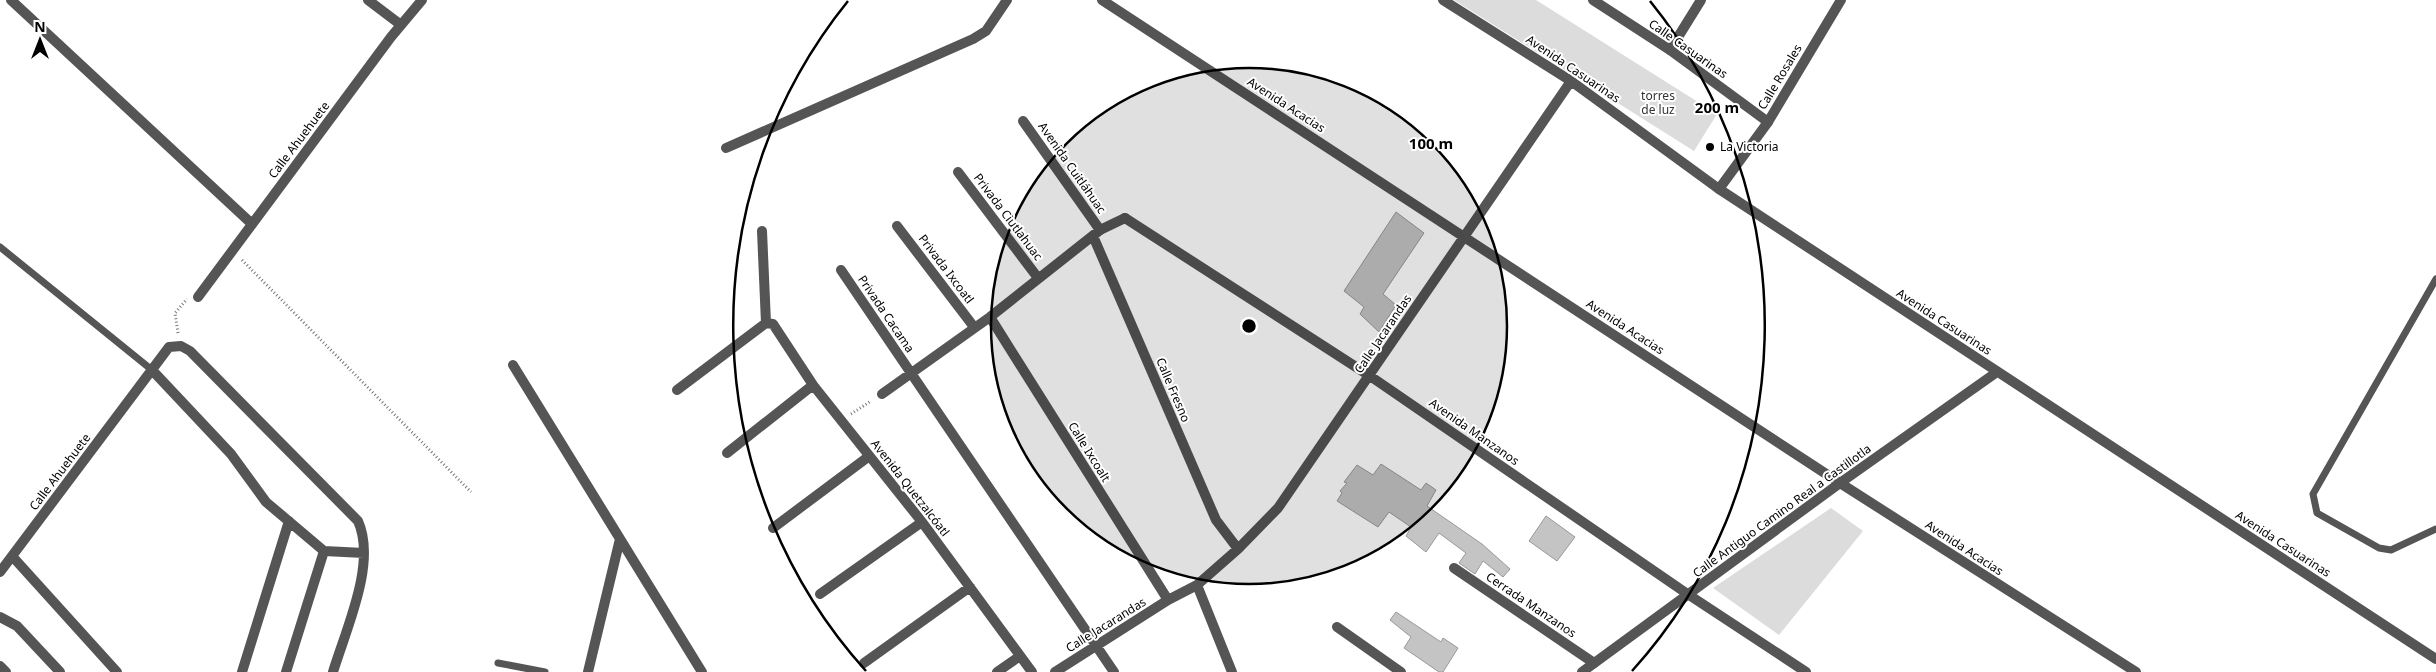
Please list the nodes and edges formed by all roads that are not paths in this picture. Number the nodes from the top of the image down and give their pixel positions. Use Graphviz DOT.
graph roads {
  1 [pos="11,0"];
  2 [pos="368,0"];
  3 [pos="422,0"];
  4 [pos="1007,0"];
  5 [pos="1102,0"];
  6 [pos="1443,0"];
  7 [pos="1593,0"];
  8 [pos="1701,0"];
  9 [pos="1841,0"];
  10 [pos="400,25"];
  11 [pos="1670,50"];
  12 [pos="1571,81"];
  13 [pos="1023,121"];
  14 [pos="1768,122"];
  15 [pos="726,148"];
  16 [pos="958,172"];
  17 [pos="1719,189"];
  18 [pos="252,224"];
  19 [pos="897,226"];
  20 [pos="762,232"];
  21 [pos="1096,233"];
  22 [pos="1463,236"];
  23 [pos="0,247"];
  24 [pos="841,270"];
  25 [pos="1038,278"];
  26 [pos="2436,279"];
  27 [pos="198,297"];
  28 [pos="990,316"];
  29 [pos="766,323"];
  30 [pos="974,327"];
  31 [pos="513,365"];
  32 [pos="152,370"];
  33 [pos="1997,372"];
  34 [pos="911,373"];
  35 [pos="1370,376"];
  36 [pos="813,385"];
  37 [pos="677,390"];
  38 [pos="882,394"];
  39 [pos="727,453"];
  40 [pos="868,457"];
  41 [pos="1840,483"];
  42 [pos="289,521"];
  43 [pos="922,522"];
  44 [pos="773,528"];
  45 [pos="2436,528"];
  46 [pos="620,538"];
  47 [pos="1238,549"];
  48 [pos="324,550"];
  49 [pos="364,553"];
  50 [pos="12,556"];
  51 [pos="1454,568"];
  52 [pos="0,572"];
  53 [pos="1197,585"];
  54 [pos="970,587"];
  55 [pos="820,594"];
  56 [pos="1689,595"];
  57 [pos="1168,600"];
  58 [pos="0,617"];
  59 [pos="1337,627"];
  60 [pos="1097,646"];
  61 [pos="1020,656"];
  62 [pos="2436,659"];
  63 [pos="498,663"];
  64 [pos="864,663"];
  65 [pos="1594,663"];
  66 [pos="0,666"];
  67 [pos="6,672"];
  68 [pos="60,672"];
  69 [pos="117,672"];
  70 [pos="242,672"];
  71 [pos="286,672"];
  72 [pos="333,672"];
  73 [pos="545,672"];
  74 [pos="588,672"];
  75 [pos="702,672"];
  76 [pos="997,672"];
  77 [pos="1032,672"];
  78 [pos="1055,672"];
  79 [pos="1114,672"];
  80 [pos="1232,672"];
  81 [pos="1401,672"];
  82 [pos="1582,672"];
  83 [pos="1806,672"];
  84 [pos="2136,672"];
  1 -- 18 [label="street"];
  2 -- 10 [label="street"];
  3 -- 10 [label="street, Calle Ahuehuete"];
  4 -- 15 [label="street"];
  5 -- 22 [label="street, Avenida Acacias"];
  6 -- 12 [label="street, Avenida Casuarinas"];
  7 -- 11 [label="street, Calle Casuarinas"];
  8 -- 11 [label="street"];
  9 -- 14 [label="street, Calle Rosales"];
  10 -- 18 [label="street, Calle Ahuehuete"];
  11 -- 14 [label="street, Calle Casuarinas"];
  12 -- 17 [label="street, Avenida Casuarinas"];
  12 -- 22 [label="street, Calle Jacarandas"];
  13 -- 21 [label="street, Avenida Cuitláhuac"];
  14 -- 17 [label="street, Calle Rosales"];
  16 -- 25 [label="street, Privada Ciutlahuac"];
  17 -- 33 [label="street, Avenida Casuarinas"];
  18 -- 27 [label="street, Calle Ahuehuete"];
  19 -- 30 [label="street, Privada Ixcoatl"];
  20 -- 29 [label="street"];
  21 -- 25 [label="street"];
  21 -- 35 [label="street, Avenida Manzanos"];
  21 -- 47 [label="street, Calle Fresno"];
  22 -- 35 [label="street, Calle Jacarandas"];
  22 -- 41 [label="street, Avenida Acacias"];
  23 -- 32 [label="lane"];
  24 -- 34 [label="street, Privada Cacama"];
  25 -- 28 [label="street"];
  26 -- 45 [label="lane"];
  28 -- 30 [label="street"];
  28 -- 57 [label="street, Calle Ixcoalt"];
  29 -- 36 [label="street, Avenida Quetzalcóatl"];
  29 -- 37 [label="street"];
  30 -- 34 [label="street"];
  31 -- 46 [label="street"];
  32 -- 42 [label="street"];
  32 -- 49 [label="street, Calle Ahuehuete"];
  32 -- 50 [label="street, Calle Ahuehuete"];
  33 -- 41 [label="street, Calle Antiguo Camino Real a Castillotla"];
  33 -- 62 [label="street, Avenida Casuarinas"];
  34 -- 38 [label="street"];
  34 -- 60 [label="street, Privada Cacama"];
  35 -- 47 [label="street, Calle Jacarandas"];
  35 -- 56 [label="street, Avenida Manzanos"];
  36 -- 39 [label="street"];
  36 -- 40 [label="street, Avenida Quetzalcóatl"];
  40 -- 43 [label="street, Avenida Quetzalcóatl"];
  40 -- 44 [label="street"];
  41 -- 56 [label="street, Calle Antiguo Camino Real a Castillotla"];
  41 -- 84 [label="street, Avenida Acacias"];
  42 -- 48 [label="street"];
  42 -- 70 [label="street"];
  43 -- 54 [label="street, Avenida Quetzalcóatl"];
  43 -- 55 [label="street"];
  46 -- 74 [label="street"];
  46 -- 75 [label="street"];
  47 -- 53 [label="street, Calle Jacarandas"];
  48 -- 49 [label="street"];
  48 -- 71 [label="street"];
  49 -- 72 [label="street"];
  50 -- 52 [label="street, Calle Ahuehuete"];
  50 -- 69 [label="street"];
  51 -- 65 [label="street, Cerrada Manzanos"];
  53 -- 57 [label="street, Calle Jacarandas"];
  53 -- 80 [label="street"];
  54 -- 61 [label="street, Avenida Quetzalcóatl"];
  54 -- 64 [label="street"];
  56 -- 65 [label="street, Calle Antiguo Camino Real a Castillotla"];
  56 -- 83 [label="street, Avenida Manzanos"];
  57 -- 60 [label="street, Calle Jacarandas"];
  58 -- 68 [label="street"];
  59 -- 81 [label="street"];
  60 -- 78 [label="street, Calle Jacarandas"];
  60 -- 79 [label="street, Privada Cacama"];
  61 -- 76 [label="street"];
  61 -- 77 [label="street, Avenida Quetzalcóatl"];
  63 -- 73 [label="lane"];
  65 -- 82 [label="street, Calle Antiguo Camino Real a Castillotla"];
  66 -- 67 [label="street"];
}
